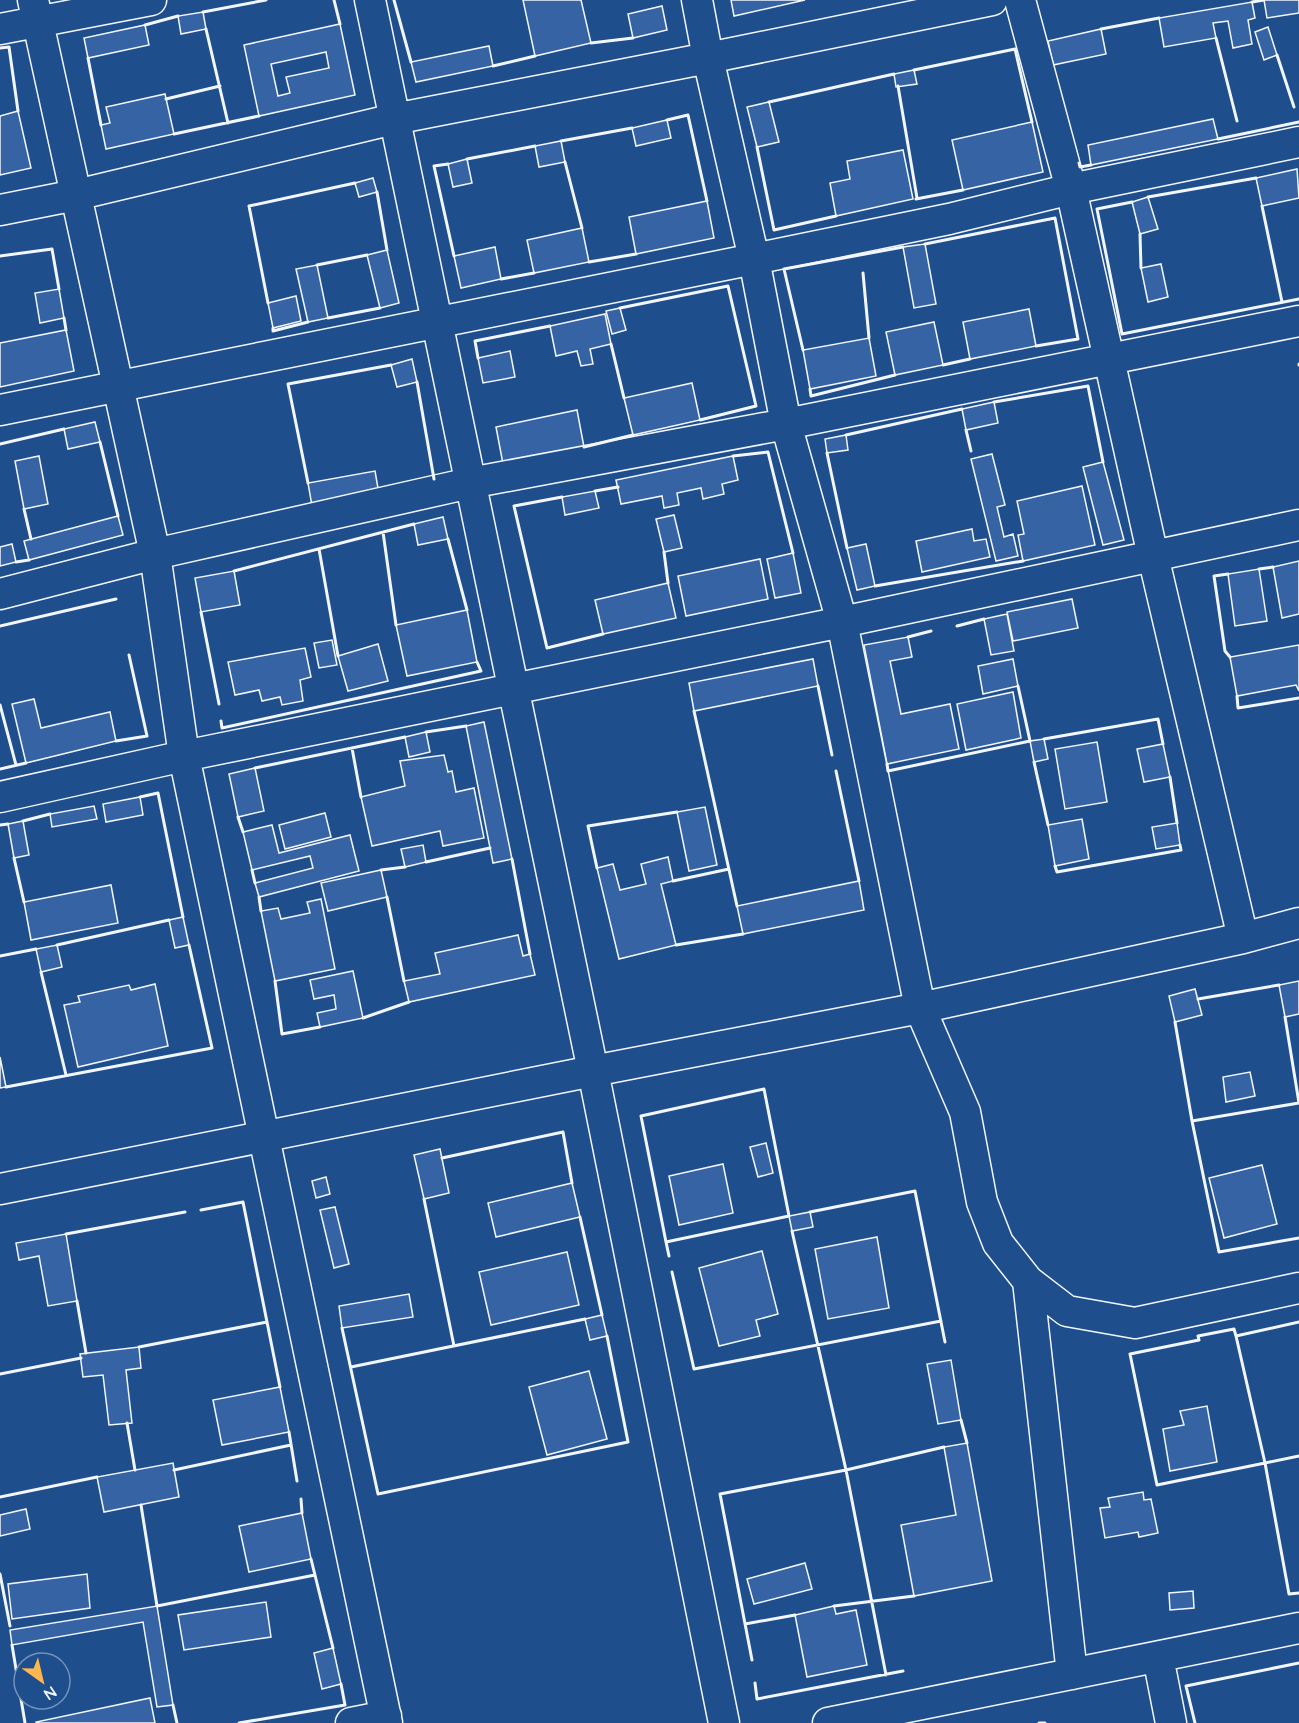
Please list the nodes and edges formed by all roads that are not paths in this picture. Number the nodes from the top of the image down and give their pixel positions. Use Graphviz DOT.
graph roads {
  1 [pos="151,0"];
  2 [pos="370,0"];
  3 [pos="697,0"];
  4 [pos="992,0"];
  5 [pos="1020,0"];
  6 [pos="36,11"];
  7 [pos="0,29"];
  8 [pos="708,58"];
  9 [pos="394,119"];
  10 [pos="1299,142"];
  11 [pos="1071,189"];
  12 [pos="76,195"];
  13 [pos="0,210"];
  14 [pos="754,259"];
  15 [pos="1299,321"];
  16 [pos="437,323"];
  17 [pos="1109,361"];
  18 [pos="118,387"];
  19 [pos="0,410"];
  20 [pos="786,424"];
  21 [pos="470,483"];
  22 [pos="1299,525"];
  23 [pos="154,554"];
  24 [pos="1153,556"];
  25 [pos="0,594"];
  26 [pos="842,622"];
  27 [pos="513,690"];
  28 [pos="184,756"];
  29 [pos="0,797"];
  30 [pos="1299,923"];
  31 [pos="1243,938"];
  32 [pos="920,1008"];
  33 [pos="593,1071"];
  34 [pos="266,1137"];
  35 [pos="0,1189"];
  36 [pos="1028,1281"];
  37 [pos="1299,1288"];
  38 [pos="1299,1629"];
  39 [pos="1158,1657"];
  40 [pos="1072,1674"];
  41 [pos="387,1720"];
  42 [pos="351,1723"];
  43 [pos="724,1723"];
  44 [pos="828,1723"];
  45 [pos="1171,1723"];
  1 -- 6 [label="street"];
  2 -- 9 [label="street"];
  3 -- 8 [label="street"];
  4 -- 8 [label="street"];
  5 -- 11 [label="street"];
  6 -- 7 [label="street"];
  6 -- 12 [label="street"];
  8 -- 9 [label="street"];
  8 -- 14 [label="street"];
  9 -- 12 [label="street"];
  9 -- 16 [label="street"];
  10 -- 11 [label="street"];
  11 -- 14 [label="street"];
  11 -- 17 [label="street"];
  12 -- 13 [label="street"];
  12 -- 18 [label="street"];
  14 -- 16 [label="street"];
  14 -- 20 [label="street"];
  15 -- 17 [label="street"];
  16 -- 18 [label="street"];
  16 -- 21 [label="street"];
  17 -- 20 [label="street"];
  17 -- 24 [label="street"];
  18 -- 19 [label="street"];
  18 -- 23 [label="street"];
  20 -- 21 [label="street"];
  20 -- 26 [label="street"];
  21 -- 23 [label="street"];
  21 -- 27 [label="street"];
  22 -- 24 [label="street"];
  23 -- 25 [label="street"];
  23 -- 28 [label="street"];
  24 -- 26 [label="street"];
  24 -- 31 [label="street"];
  26 -- 27 [label="street"];
  26 -- 32 [label="street"];
  27 -- 28 [label="street"];
  27 -- 33 [label="street"];
  28 -- 29 [label="street"];
  28 -- 34 [label="street"];
  30 -- 31 [label="street"];
  31 -- 32 [label="street"];
  32 -- 33 [label="street"];
  32 -- 36 [label="street"];
  33 -- 34 [label="street"];
  33 -- 43 [label="street"];
  34 -- 35 [label="street"];
  34 -- 41 [label="street"];
  36 -- 37 [label="street"];
  36 -- 40 [label="street"];
  38 -- 39 [label="street"];
  39 -- 40 [label="street"];
  39 -- 45 [label="street"];
  40 -- 44 [label="street"];
  41 -- 42 [label="street"];
}
